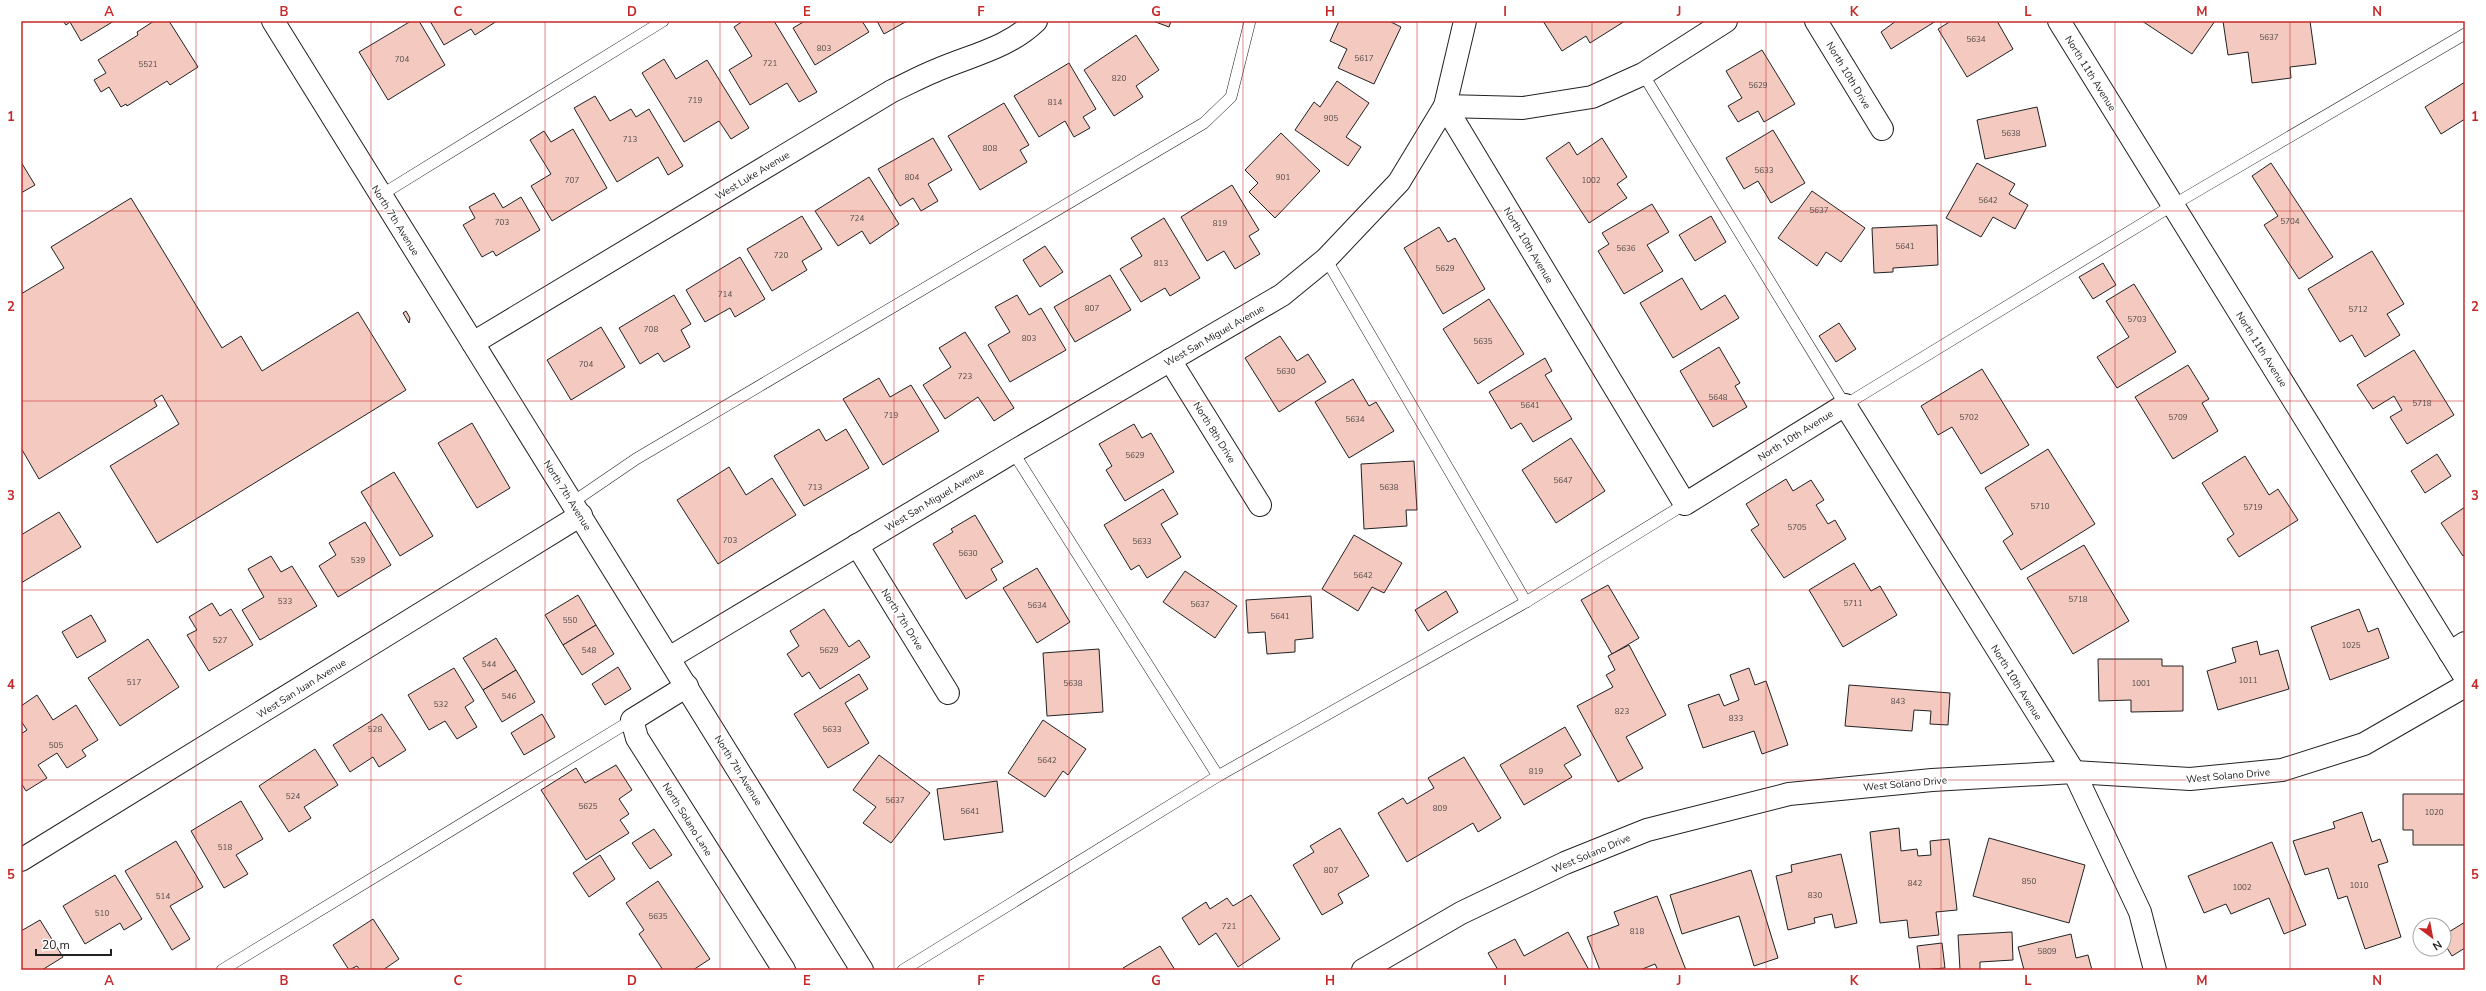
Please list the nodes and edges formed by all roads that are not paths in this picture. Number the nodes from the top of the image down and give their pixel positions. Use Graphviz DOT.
graph roads {
  1 [pos="663,21"];
  2 [pos="1036,21"];
  3 [pos="1250,21"];
  4 [pos="1465,21"];
  5 [pos="1726,21"];
  6 [pos="1816,21"];
  7 [pos="2059,21"];
  8 [pos="279,23"];
  9 [pos="2465,34"];
  10 [pos="1643,74"];
  11 [pos="1445,106"];
  12 [pos="1882,129"];
  13 [pos="381,195"];
  14 [pos="2173,205"];
  15 [pos="1326,259"];
  16 [pos="473,343"];
  17 [pos="1170,360"];
  18 [pos="1844,405"];
  19 [pos="1014,452"];
  20 [pos="1685,504"];
  21 [pos="1260,505"];
  22 [pos="577,508"];
  23 [pos="857,545"];
  24 [pos="1526,602"];
  25 [pos="2458,648"];
  26 [pos="670,658"];
  27 [pos="2465,677"];
  28 [pos="687,686"];
  29 [pos="2465,686"];
  30 [pos="948,693"];
  31 [pos="632,720"];
  32 [pos="2074,772"];
  33 [pos="1218,776"];
  34 [pos="21,860"];
  35 [pos="222,970"];
  36 [pos="784,970"];
  37 [pos="862,970"];
  38 [pos="903,970"];
  39 [pos="1363,970"];
  40 [pos="2155,970"];
  1 -- 13 [label="lane"];
  2 -- 16 [label="street, West Luke Avenue"];
  3 -- 22 [label="lane"];
  4 -- 11 [label="street"];
  5 -- 10 [label="street"];
  6 -- 12 [label="street, North 10th Drive"];
  7 -- 14 [label="street, North 11th Avenue"];
  8 -- 13 [label="street, North 7th Avenue"];
  9 -- 14 [label="lane"];
  10 -- 11 [label="street"];
  10 -- 18 [label="lane"];
  11 -- 15 [label="street, West San Miguel Avenue"];
  11 -- 20 [label="street, North 10th Avenue"];
  13 -- 16 [label="street, North 7th Avenue"];
  14 -- 18 [label="lane"];
  14 -- 25 [label="street, North 11th Avenue"];
  15 -- 17 [label="street, West San Miguel Avenue"];
  15 -- 24 [label="lane"];
  16 -- 22 [label="street, North 7th Avenue"];
  17 -- 19 [label="street, West San Miguel Avenue"];
  17 -- 21 [label="street, North 8th Drive"];
  18 -- 20 [label="street, North 10th Avenue"];
  18 -- 32 [label="street, North 10th Avenue"];
  19 -- 23 [label="street, West San Miguel Avenue"];
  19 -- 33 [label="lane"];
  20 -- 24 [label="lane"];
  22 -- 26 [label="street, North 7th Avenue"];
  22 -- 34 [label="street, West San Juan Avenue"];
  23 -- 26 [label="street, West San Miguel Avenue"];
  23 -- 30 [label="street, North 7th Drive"];
  24 -- 33 [label="lane"];
  25 -- 27 [label="street, North 11th Avenue"];
  26 -- 28 [label="street, North 7th Avenue"];
  28 -- 31 [label="street"];
  28 -- 37 [label="street, North 7th Avenue"];
  29 -- 32 [label="street, West Solano Drive"];
  31 -- 35 [label="lane"];
  31 -- 36 [label="street, North Solano Lane"];
  32 -- 39 [label="street, West Solano Drive"];
  32 -- 40 [label="street, North 10th Avenue"];
  33 -- 38 [label="lane"];
}
